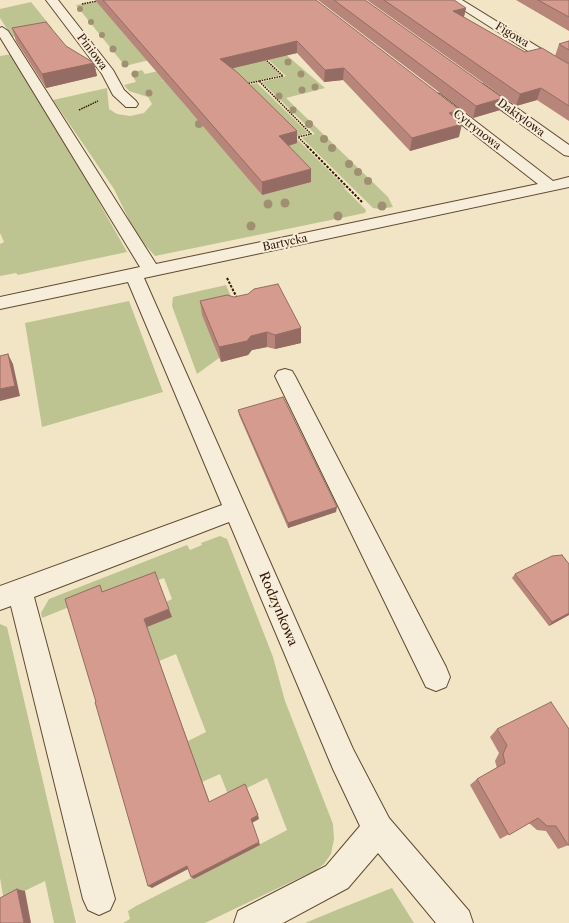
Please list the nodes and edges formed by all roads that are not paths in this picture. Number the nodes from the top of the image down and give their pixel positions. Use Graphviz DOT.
graph roads {
  1 [pos="52,0"];
  2 [pos="454,0"];
  3 [pos="2,31"];
  4 [pos="569,71"];
  5 [pos="466,78"];
  6 [pos="426,90"];
  7 [pos="130,104"];
  8 [pos="569,152"];
  9 [pos="569,182"];
  10 [pos="550,186"];
  11 [pos="143,274"];
  12 [pos="0,303"];
  13 [pos="285,376"];
  14 [pos="235,510"];
  15 [pos="10,595"];
  16 [pos="436,677"];
  17 [pos="378,829"];
  18 [pos="99,899"];
  19 [pos="250,923"];
  20 [pos="457,923"];
  1 -- 7 [label="street, Piniowa"];
  2 -- 4 [label="street, Figowa"];
  3 -- 11 [label="street, Rodzynkowa"];
  5 -- 8 [label="street, Daktylowa"];
  6 -- 10 [label="street, Cytrynowa"];
  9 -- 10 [label="street, Bartycka"];
  10 -- 11 [label="street, Bartycka"];
  11 -- 12 [label="street, Bartycka"];
  11 -- 14 [label="street, Rodzynkowa"];
  13 -- 16 [label="street"];
  14 -- 15 [label="street"];
  14 -- 17 [label="street, Rodzynkowa"];
  15 -- 18 [label="street"];
  17 -- 19 [label="street"];
  17 -- 20 [label="street, Rodzynkowa"];
}
